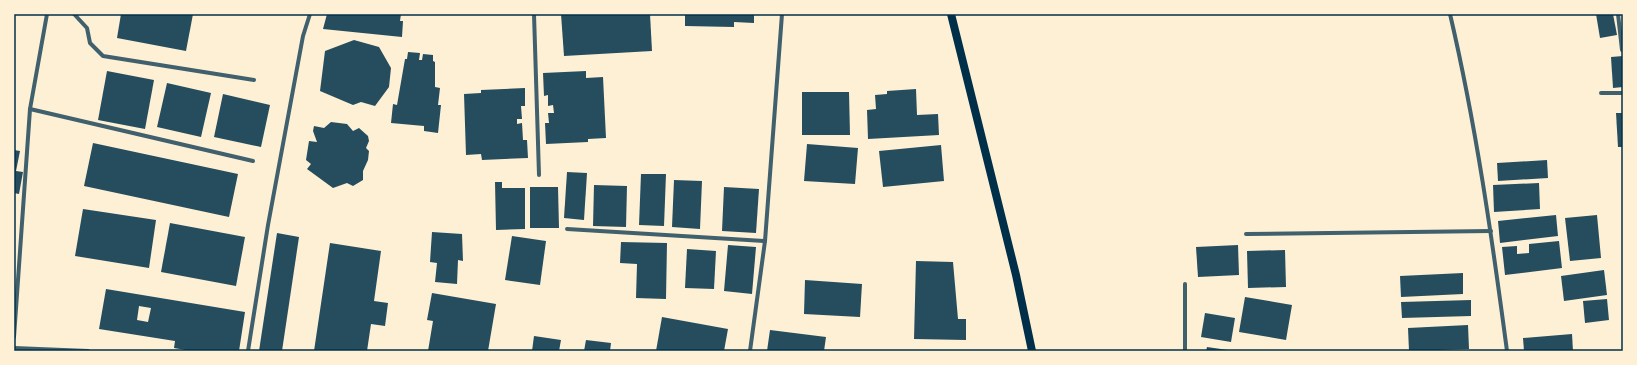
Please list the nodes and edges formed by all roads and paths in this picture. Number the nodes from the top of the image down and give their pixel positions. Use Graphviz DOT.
graph roads {
  1 [pos="47,14"];
  2 [pos="74,14"];
  3 [pos="310,14"];
  4 [pos="534,14"];
  5 [pos="782,14"];
  6 [pos="951,14"];
  7 [pos="1450,14"];
  8 [pos="1618,14"];
  9 [pos="1622,50"];
  10 [pos="254,80"];
  11 [pos="1601,93"];
  12 [pos="1623,93"];
  13 [pos="30,109"];
  14 [pos="253,161"];
  15 [pos="539,175"];
  16 [pos="568,229"];
  17 [pos="1491,231"];
  18 [pos="1246,234"];
  19 [pos="765,241"];
  20 [pos="1185,284"];
  21 [pos="14,337"];
  22 [pos="14,348"];
  23 [pos="88,351"];
  24 [pos="248,351"];
  25 [pos="750,351"];
  26 [pos="1032,351"];
  27 [pos="1185,351"];
  28 [pos="1506,351"];
  1 -- 13 [label="street"];
  2 -- 10 [label="street"];
  3 -- 24 [label="street"];
  4 -- 15 [label="street"];
  5 -- 19 [label="street"];
  6 -- 26 [label="main road"];
  7 -- 17 [label="street"];
  8 -- 9 [label="street"];
  11 -- 12 [label="street"];
  13 -- 14 [label="street"];
  13 -- 21 [label="street"];
  16 -- 19 [label="street"];
  17 -- 18 [label="street"];
  17 -- 28 [label="street"];
  19 -- 25 [label="street"];
  20 -- 27 [label="street"];
  22 -- 23 [label="street"];
}
